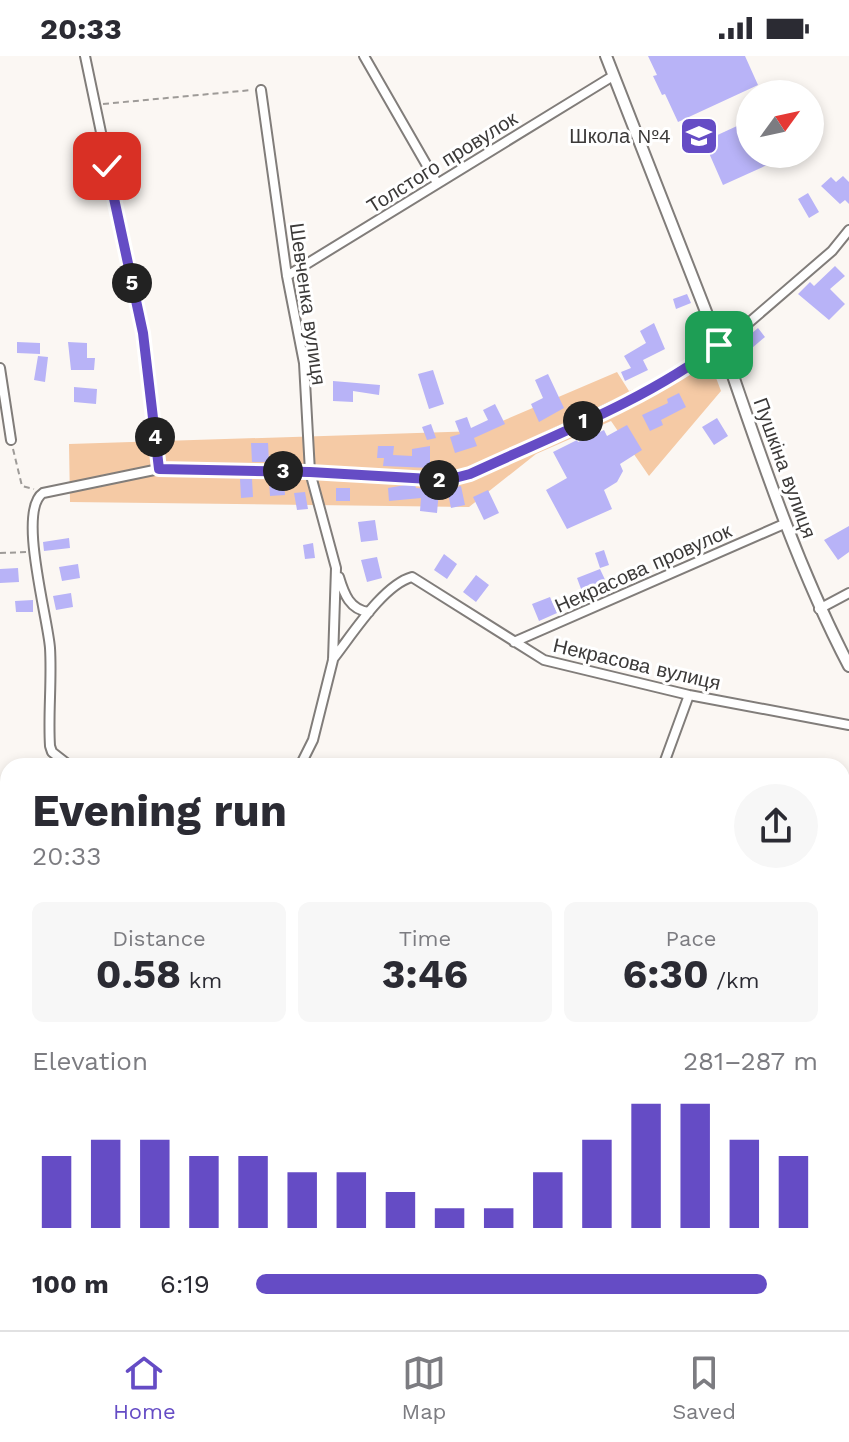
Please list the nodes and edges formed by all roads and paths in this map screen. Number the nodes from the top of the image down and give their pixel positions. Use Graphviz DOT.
graph roads {
  1 [pos="85,56"];
  2 [pos="364,56"];
  3 [pos="606,56"];
  4 [pos="613,76"];
  5 [pos="261,90"];
  6 [pos="94,105"];
  7 [pos="437,183"];
  8 [pos="849,230"];
  9 [pos="287,276"];
  10 [pos="719,345"];
  11 [pos="0,368"];
  12 [pos="11,440"];
  13 [pos="159,469"];
  14 [pos="310,472"];
  15 [pos="43,493"];
  16 [pos="784,524"];
  17 [pos="35,552"];
  18 [pos="0,553"];
  19 [pos="336,568"];
  20 [pos="849,593"];
  21 [pos="819,609"];
  22 [pos="369,612"];
  23 [pos="514,642"];
  24 [pos="333,660"];
  25 [pos="849,666"];
  26 [pos="689,695"];
  27 [pos="849,725"];
  28 [pos="60,758"];
  29 [pos="304,758"];
  30 [pos="666,758"];
  1 -- 6 [label="street"];
  2 -- 7 [label="street"];
  3 -- 4 [label="street, Пушкіна вулиця"];
  4 -- 7 [label="street, Толстого провулок"];
  4 -- 10 [label="street, Пушкіна вулиця"];
  5 -- 6 [label="path"];
  5 -- 9 [label="street, Шевченка вулиця"];
  6 -- 13 [label="street"];
  7 -- 9 [label="street, Толстого провулок"];
  8 -- 10 [label="street"];
  9 -- 14 [label="street, Шевченка вулиця"];
  10 -- 14 [label="street"];
  10 -- 16 [label="street, Пушкіна вулиця"];
  11 -- 12 [label="street"];
  12 -- 15 [label="path"];
  13 -- 14 [label="street"];
  13 -- 15 [label="street"];
  14 -- 19 [label="street, Шевченка вулиця"];
  15 -- 17 [label="street"];
  16 -- 21 [label="street, Пушкіна вулиця"];
  16 -- 23 [label="street, Некрасова провулок"];
  17 -- 18 [label="path"];
  17 -- 28 [label="street"];
  19 -- 22 [label="street, Шевченка вулиця"];
  19 -- 24 [label="street, Шевченка вулиця"];
  20 -- 21 [label="street"];
  21 -- 25 [label="street, Пушкіна вулиця"];
  22 -- 23 [label="street, Некрасова вулиця"];
  22 -- 24 [label="street, Некрасова вулиця"];
  23 -- 26 [label="street, Некрасова вулиця"];
  24 -- 29 [label="street, Шевченка вулиця"];
  26 -- 27 [label="street, Некрасова вулиця"];
  26 -- 30 [label="street"];
}
